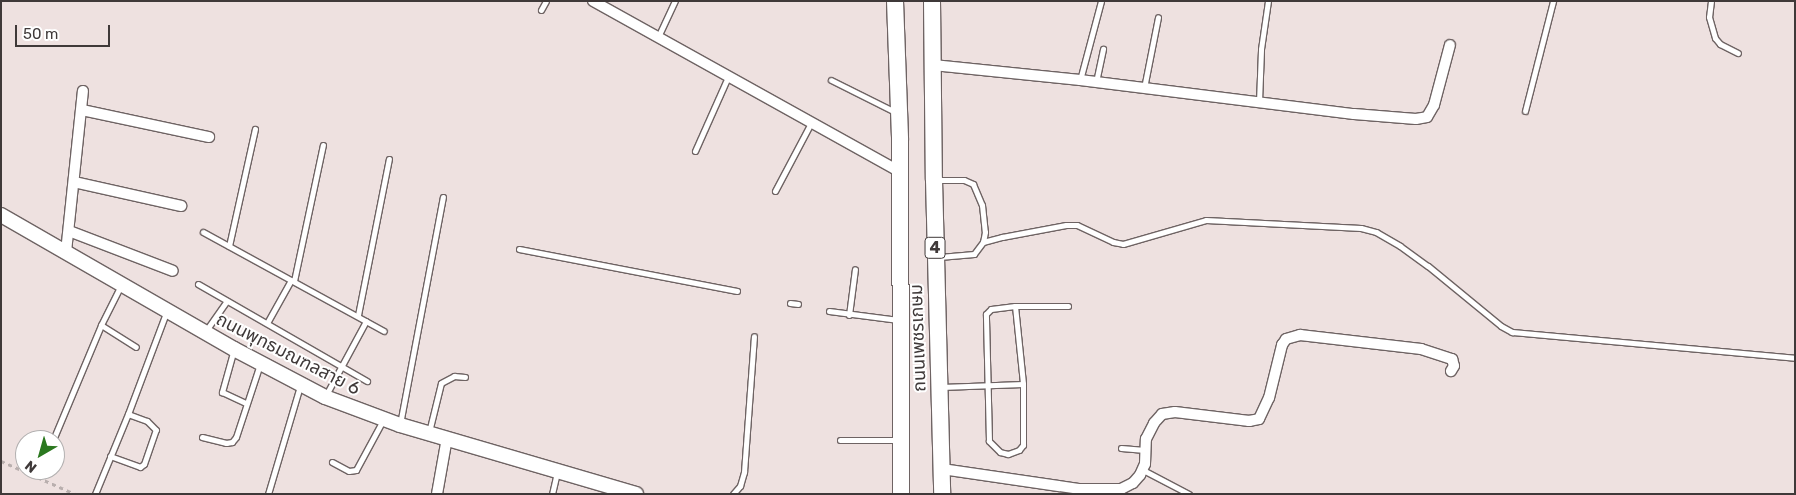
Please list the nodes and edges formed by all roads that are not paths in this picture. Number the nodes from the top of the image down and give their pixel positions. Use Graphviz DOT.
graph roads {
  1 [pos="546,1"];
  2 [pos="593,1"];
  3 [pos="675,1"];
  4 [pos="895,1"];
  5 [pos="932,1"];
  6 [pos="1101,1"];
  7 [pos="1268,1"];
  8 [pos="1553,1"];
  9 [pos="1711,1"];
  10 [pos="541,10"];
  11 [pos="1158,18"];
  12 [pos="658,37"];
  13 [pos="1450,45"];
  14 [pos="1103,49"];
  15 [pos="1738,53"];
  16 [pos="933,65"];
  17 [pos="728,77"];
  18 [pos="831,80"];
  19 [pos="1080,80"];
  20 [pos="1095,82"];
  21 [pos="1144,88"];
  22 [pos="83,92"];
  23 [pos="1259,102"];
  24 [pos="82,110"];
  25 [pos="1525,111"];
  26 [pos="899,114"];
  27 [pos="811,123"];
  28 [pos="255,128"];
  29 [pos="209,137"];
  30 [pos="322,145"];
  31 [pos="695,151"];
  32 [pos="389,159"];
  33 [pos="900,172"];
  34 [pos="934,180"];
  35 [pos="74,182"];
  36 [pos="774,191"];
  37 [pos="443,197"];
  38 [pos="181,206"];
  39 [pos="1,215"];
  40 [pos="69,231"];
  41 [pos="204,232"];
  42 [pos="984,242"];
  43 [pos="228,246"];
  44 [pos="519,248"];
  45 [pos="66,252"];
  46 [pos="936,258"];
  47 [pos="855,269"];
  48 [pos="173,271"];
  49 [pos="293,280"];
  50 [pos="122,284"];
  51 [pos="198,284"];
  52 [pos="738,292"];
  53 [pos="226,301"];
  54 [pos="790,303"];
  55 [pos="798,304"];
  56 [pos="1015,306"];
  57 [pos="1068,306"];
  58 [pos="167,310"];
  59 [pos="830,311"];
  60 [pos="849,315"];
  61 [pos="358,316"];
  62 [pos="899,320"];
  63 [pos="366,321"];
  64 [pos="267,323"];
  65 [pos="101,325"];
  66 [pos="384,331"];
  67 [pos="205,332"];
  68 [pos="754,336"];
  69 [pos="136,347"];
  70 [pos="234,349"];
  71 [pos="1795,358"];
  72 [pos="260,364"];
  73 [pos="343,366"];
  74 [pos="1451,371"];
  75 [pos="465,377"];
  76 [pos="367,380"];
  77 [pos="984,384"];
  78 [pos="1023,384"];
  79 [pos="300,385"];
  80 [pos="939,387"];
  81 [pos="325,397"];
  82 [pos="246,403"];
  83 [pos="128,414"];
  84 [pos="383,420"];
  85 [pos="400,425"];
  86 [pos="57,430"];
  87 [pos="429,434"];
  88 [pos="202,437"];
  89 [pos="448,438"];
  90 [pos="840,440"];
  91 [pos="900,440"];
  92 [pos="1121,448"];
  93 [pos="1146,450"];
  94 [pos="110,456"];
  95 [pos="332,462"];
  96 [pos="942,469"];
  97 [pos="1142,470"];
  98 [pos="557,472"];
  99 [pos="95,494"];
  100 [pos="268,494"];
  101 [pos="437,494"];
  102 [pos="552,494"];
  103 [pos="636,494"];
  104 [pos="732,494"];
  105 [pos="901,494"];
  106 [pos="942,494"];
  107 [pos="1189,494"];
  1 -- 10 [label="lane"];
  2 -- 12 [label="street"];
  3 -- 12 [label="lane"];
  4 -- 26 [label="main road, ถนนเพชรเกษม / 4"];
  5 -- 16 [label="main road, ถนนเพชรเกษม / 4"];
  6 -- 19 [label="lane"];
  7 -- 23 [label="lane"];
  8 -- 25 [label="lane"];
  9 -- 15 [label="lane"];
  11 -- 21 [label="lane"];
  12 -- 17 [label="street"];
  13 -- 23 [label="street"];
  14 -- 20 [label="lane"];
  16 -- 19 [label="street"];
  16 -- 34 [label="main road, ถนนเพชรเกษม / 4"];
  17 -- 27 [label="street"];
  17 -- 31 [label="lane"];
  18 -- 26 [label="lane"];
  19 -- 20 [label="street"];
  20 -- 21 [label="street"];
  21 -- 23 [label="street"];
  22 -- 24 [label="street"];
  24 -- 29 [label="street"];
  24 -- 35 [label="street"];
  26 -- 33 [label="main road, ถนนเพชรเกษม / 4"];
  27 -- 33 [label="street"];
  27 -- 36 [label="lane"];
  28 -- 43 [label="lane"];
  30 -- 49 [label="lane"];
  32 -- 61 [label="lane"];
  33 -- 62 [label="main road, ถนนเพชรเกษม / 4"];
  34 -- 42 [label="lane"];
  34 -- 46 [label="main road, ถนนเพชรเกษม / 4"];
  35 -- 38 [label="street"];
  35 -- 40 [label="street"];
  37 -- 85 [label="lane"];
  39 -- 45 [label="main road, ถนนพุทธมณฑลสาย 6"];
  40 -- 45 [label="street"];
  40 -- 48 [label="street"];
  41 -- 43 [label="lane"];
  42 -- 46 [label="lane"];
  42 -- 71 [label="lane"];
  43 -- 49 [label="lane"];
  44 -- 52 [label="lane"];
  45 -- 50 [label="main road, ถนนพุทธมณฑลสาย 6"];
  46 -- 80 [label="main road, ถนนเพชรเกษม / 4"];
  47 -- 60 [label="lane"];
  49 -- 61 [label="lane"];
  49 -- 64 [label="lane"];
  50 -- 58 [label="main road, ถนนพุทธมณฑลสาย 6"];
  50 -- 65 [label="lane"];
  51 -- 53 [label="lane"];
  53 -- 64 [label="lane"];
  53 -- 67 [label="lane"];
  54 -- 55 [label="lane"];
  56 -- 57 [label="lane"];
  56 -- 77 [label="lane"];
  56 -- 78 [label="lane"];
  58 -- 67 [label="main road, ถนนพุทธมณฑลสาย 6"];
  58 -- 83 [label="lane"];
  59 -- 60 [label="lane"];
  60 -- 62 [label="lane"];
  61 -- 63 [label="lane"];
  62 -- 91 [label="main road, ถนนเพชรเกษม / 4"];
  63 -- 66 [label="lane"];
  63 -- 73 [label="lane"];
  64 -- 73 [label="lane"];
  65 -- 69 [label="lane"];
  65 -- 86 [label="lane"];
  67 -- 70 [label="main road, ถนนพุทธมณฑลสาย 6"];
  68 -- 104 [label="lane"];
  70 -- 72 [label="main road, ถนนพุทธมณฑลสาย 6"];
  70 -- 82 [label="lane"];
  72 -- 79 [label="main road, ถนนพุทธมณฑลสาย 6"];
  72 -- 82 [label="lane"];
  73 -- 76 [label="lane"];
  73 -- 81 [label="lane"];
  74 -- 93 [label="street"];
  75 -- 87 [label="lane"];
  77 -- 78 [label="lane"];
  77 -- 78 [label="lane"];
  77 -- 80 [label="lane"];
  79 -- 81 [label="main road, ถนนพุทธมณฑลสาย 6"];
  79 -- 100 [label="lane"];
  80 -- 96 [label="main road, ถนนเพชรเกษม / 4"];
  81 -- 84 [label="main road, ถนนพุทธมณฑลสาย 6"];
  82 -- 88 [label="lane"];
  83 -- 94 [label="lane"];
  83 -- 94 [label="lane"];
  84 -- 85 [label="main road, ถนนพุทธมณฑลสาย 6"];
  84 -- 95 [label="lane"];
  85 -- 87 [label="main road, ถนนพุทธมณฑลสาย 6"];
  87 -- 89 [label="main road, ถนนพุทธมณฑลสาย 6"];
  89 -- 98 [label="main road, ถนนพุทธมณฑลสาย 6"];
  89 -- 101 [label="street"];
  90 -- 91 [label="lane"];
  91 -- 105 [label="main road, ถนนเพชรเกษม / 4"];
  92 -- 93 [label="lane"];
  93 -- 97 [label="street"];
  94 -- 99 [label="lane"];
  96 -- 97 [label="street"];
  96 -- 106 [label="main road, ถนนเพชรเกษม / 4"];
  97 -- 107 [label="lane"];
  98 -- 102 [label="lane"];
  98 -- 103 [label="main road, ถนนพุทธมณฑลสาย 6"];
}
